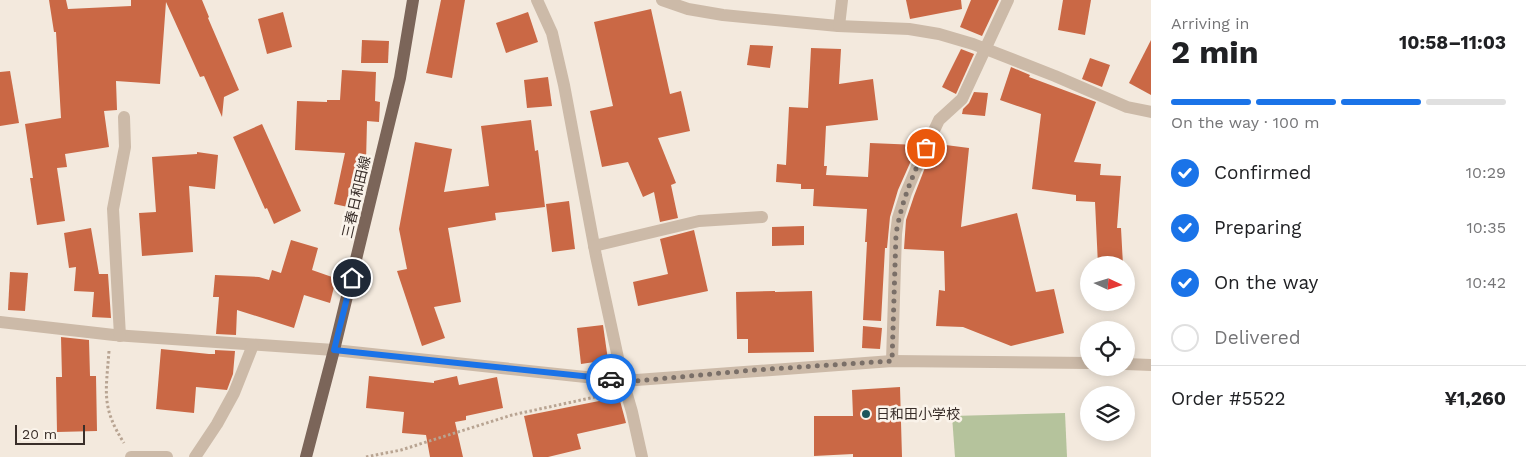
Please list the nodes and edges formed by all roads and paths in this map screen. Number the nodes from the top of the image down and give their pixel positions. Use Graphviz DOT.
graph roads {
  1 [pos="413,0"];
  2 [pos="537,0"];
  3 [pos="662,0"];
  4 [pos="842,0"];
  5 [pos="1008,0"];
  6 [pos="839,26"];
  7 [pos="985,50"];
  8 [pos="1151,112"];
  9 [pos="124,117"];
  10 [pos="762,217"];
  11 [pos="594,246"];
  12 [pos="0,322"];
  13 [pos="115,335"];
  14 [pos="253,345"];
  15 [pos="334,350"];
  16 [pos="892,361"];
  17 [pos="1080,363"];
  18 [pos="1135,364"];
  19 [pos="1151,364"];
  20 [pos="624,386"];
  21 [pos="132,457"];
  22 [pos="167,457"];
  23 [pos="195,457"];
  24 [pos="306,457"];
  25 [pos="366,457"];
  26 [pos="642,457"];
  1 -- 15 [label="main road, 三春日和田線"];
  2 -- 11 [label="street"];
  3 -- 6 [label="street"];
  4 -- 6 [label="street"];
  5 -- 7 [label="street"];
  6 -- 7 [label="street"];
  7 -- 8 [label="street"];
  7 -- 16 [label="street"];
  9 -- 13 [label="street"];
  10 -- 11 [label="street"];
  11 -- 20 [label="street"];
  12 -- 13 [label="street"];
  13 -- 14 [label="street"];
  13 -- 21 [label="path"];
  14 -- 15 [label="street"];
  14 -- 23 [label="street"];
  15 -- 20 [label="street"];
  15 -- 24 [label="main road, 三春日和田線"];
  16 -- 17 [label="street"];
  16 -- 20 [label="street"];
  18 -- 19 [label="street"];
  20 -- 25 [label="path"];
  20 -- 26 [label="street"];
  21 -- 22 [label="street"];
}
